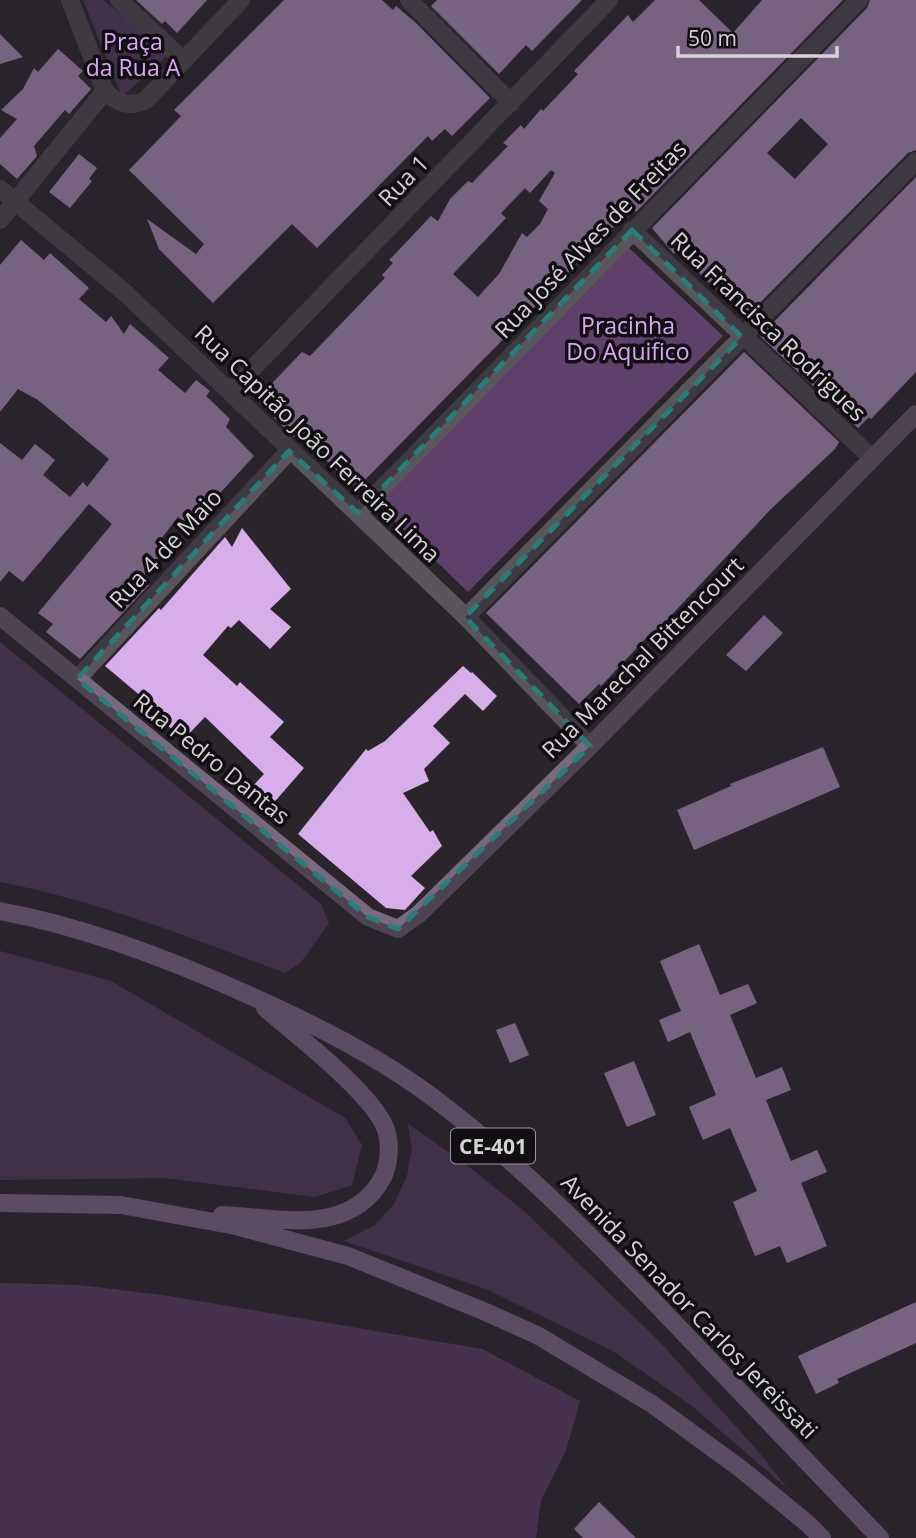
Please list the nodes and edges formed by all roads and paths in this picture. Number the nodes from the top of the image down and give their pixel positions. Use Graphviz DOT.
graph roads {
  1 [pos="70,0"];
  2 [pos="119,0"];
  3 [pos="241,0"];
  4 [pos="409,0"];
  5 [pos="859,0"];
  6 [pos="600,3"];
  7 [pos="183,60"];
  8 [pos="105,91"];
  9 [pos="511,103"];
  10 [pos="916,161"];
  11 [pos="0,189"];
  12 [pos="15,202"];
  13 [pos="0,220"];
  14 [pos="632,230"];
  15 [pos="742,337"];
  16 [pos="230,392"];
  17 [pos="916,414"];
  18 [pos="289,451"];
  19 [pos="872,458"];
  20 [pos="358,513"];
  21 [pos="0,616"];
  22 [pos="466,617"];
  23 [pos="77,678"];
  24 [pos="590,746"];
  25 [pos="0,911"];
  26 [pos="398,929"];
  27 [pos="253,997"];
  28 [pos="0,1203"];
  29 [pos="121,1205"];
  30 [pos="822,1538"];
  31 [pos="880,1538"];
  1 -- 8 [label="street"];
  2 -- 7 [label="street"];
  3 -- 7 [label="street"];
  4 -- 9 [label="street"];
  5 -- 14 [label="street, Rua José Alves de Freitas"];
  6 -- 9 [label="street, Rua 1"];
  7 -- 8 [label="street"];
  8 -- 12 [label="street"];
  9 -- 16 [label="street, Rua 1"];
  10 -- 15 [label="street"];
  11 -- 12 [label="street, Rua Capitão João Ferreira Lima"];
  12 -- 13 [label="street"];
  12 -- 16 [label="street, Rua Capitão João Ferreira Lima"];
  14 -- 15 [label="street, Rua Francisca Rodrigues"];
  14 -- 20 [label="street, Rua José Alves de Freitas"];
  15 -- 19 [label="street, Rua Francisca Rodrigues"];
  15 -- 22 [label="street"];
  16 -- 18 [label="street, Rua Capitão João Ferreira Lima"];
  17 -- 19 [label="main road, Rua Marechal Bittencourt"];
  18 -- 20 [label="street, Rua Capitão João Ferreira Lima"];
  18 -- 23 [label="street, Rua 4 de Maio"];
  19 -- 24 [label="main road, Rua Marechal Bittencourt"];
  20 -- 22 [label="street, Rua Capitão João Ferreira Lima"];
  21 -- 23 [label="main road, Rua Pedro Dantas"];
  22 -- 24 [label="street, Rua Capitão João Ferreira Lima"];
  23 -- 26 [label="main road, Rua Pedro Dantas"];
  24 -- 26 [label="main road, Rua Marechal Bittencourt"];
  25 -- 27 [label="main road, Avenida Senador Carlos Jereissati / CE-401"];
  27 -- 29 [label="main road"];
  27 -- 31 [label="main road, Avenida Senador Carlos Jereissati / CE-401"];
  28 -- 29 [label="main road"];
  29 -- 30 [label="main road"];
}
